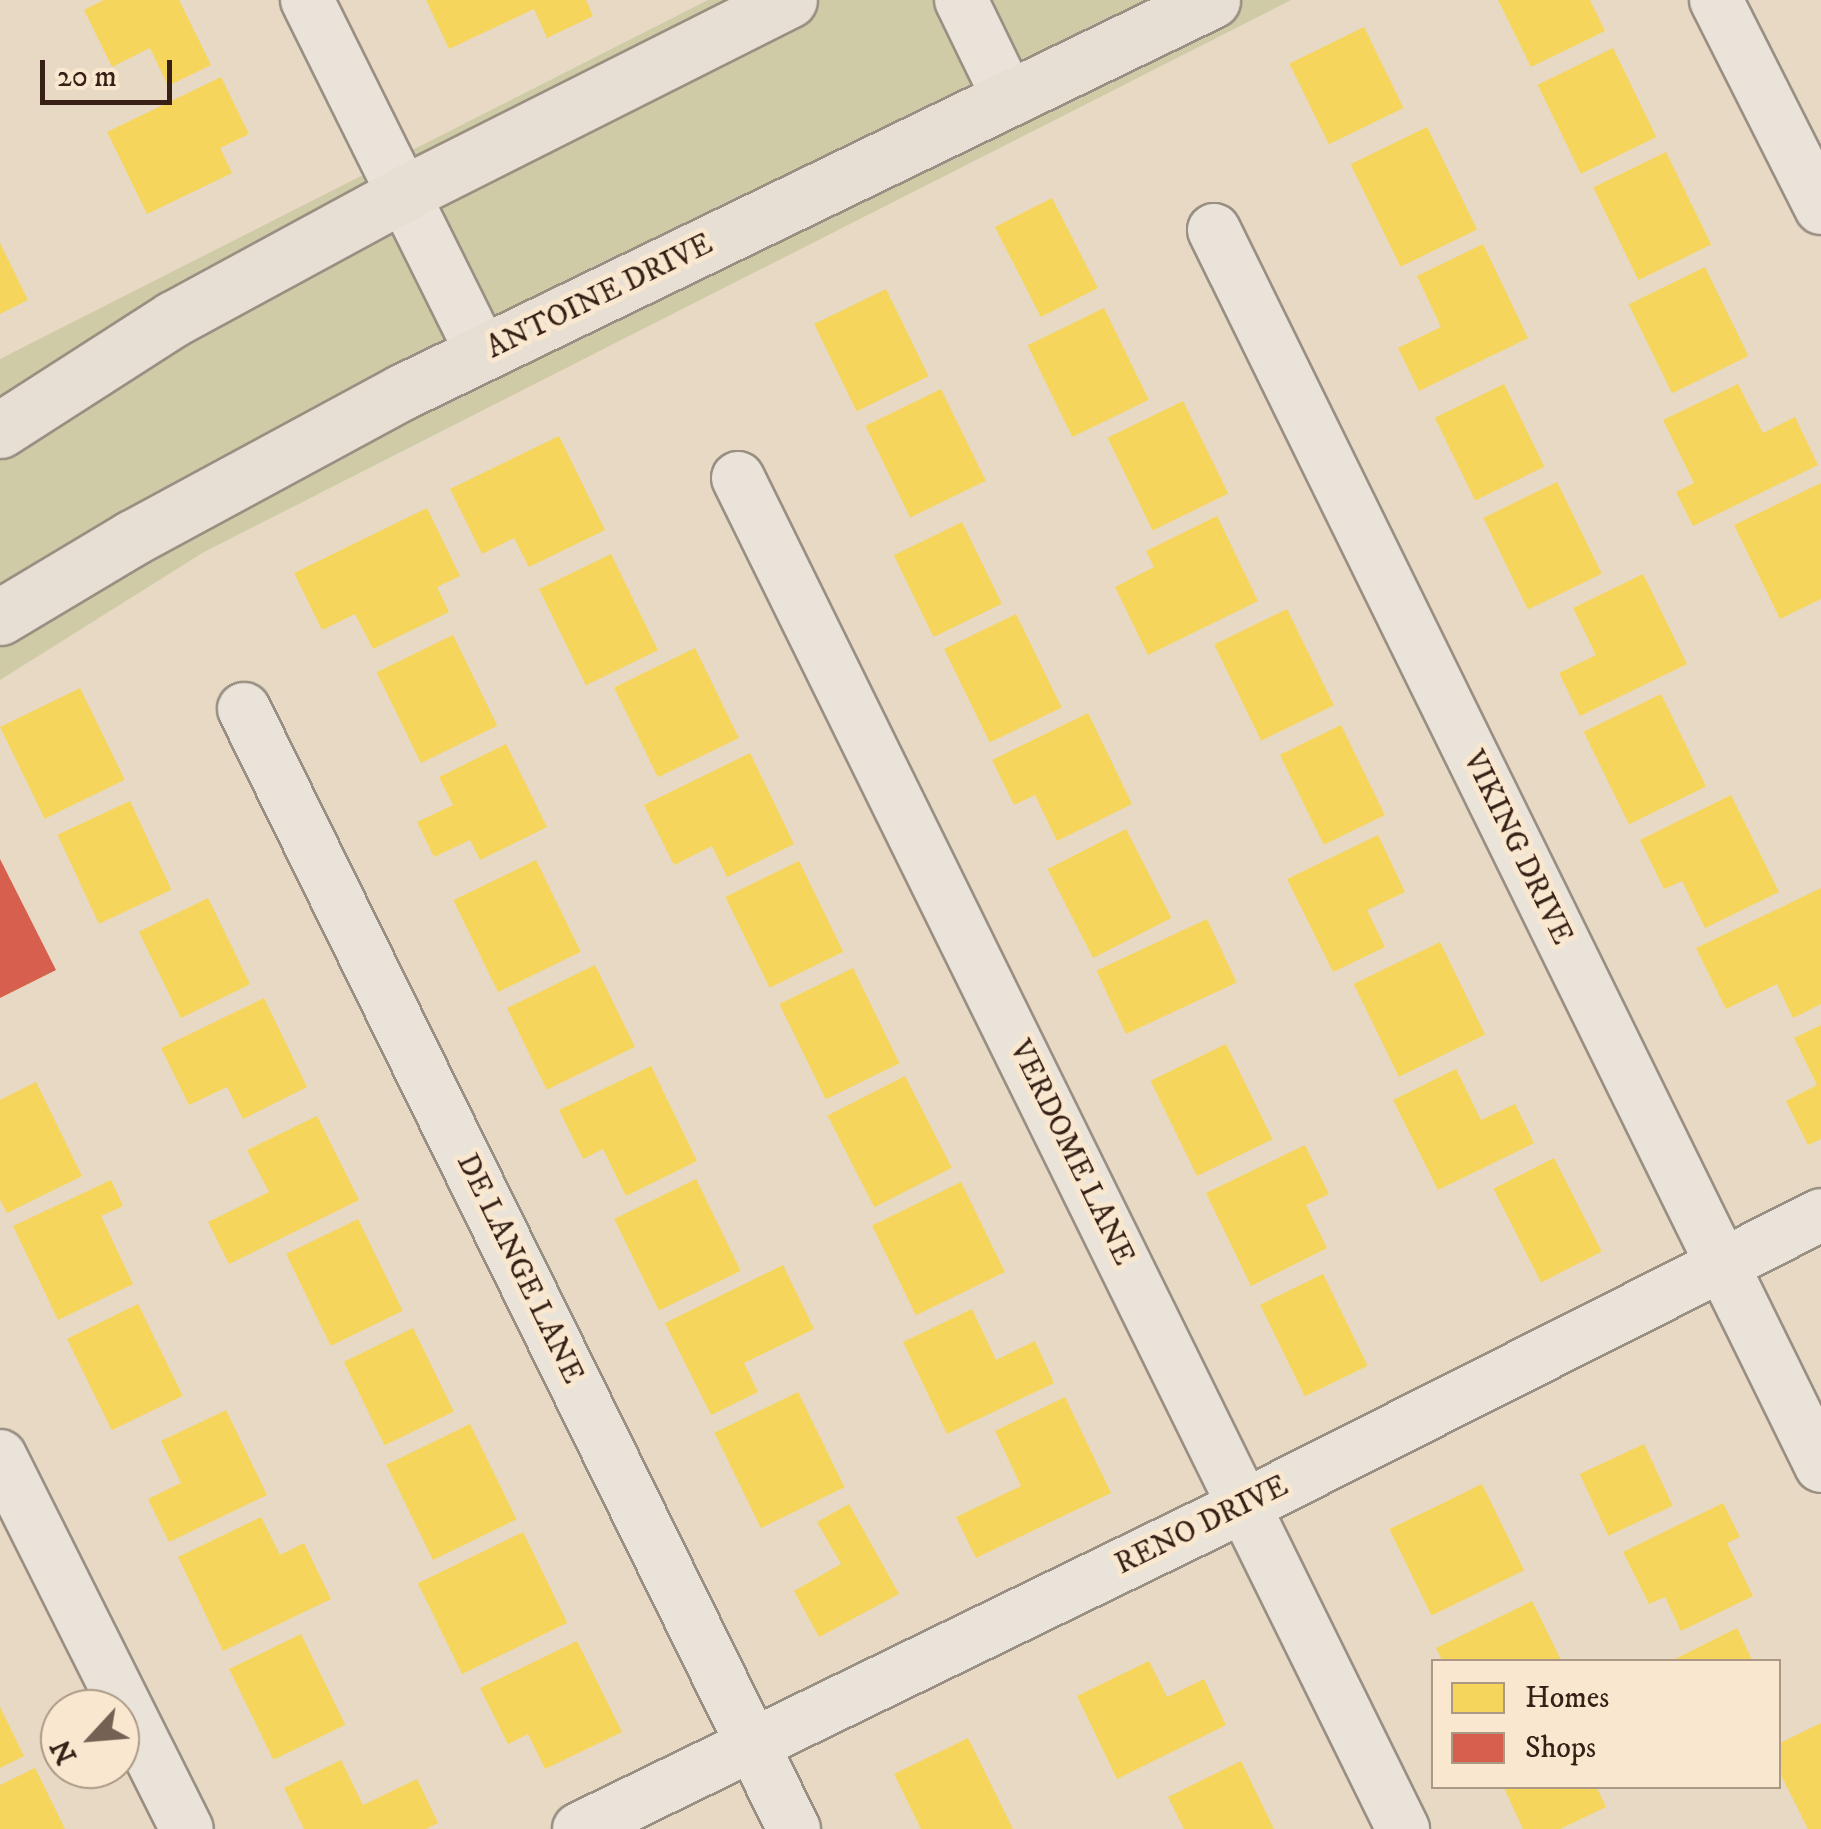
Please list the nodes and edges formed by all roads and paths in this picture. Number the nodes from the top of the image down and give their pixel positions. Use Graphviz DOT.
graph roads {
  1 [pos="307,0"];
  2 [pos="789,0"];
  3 [pos="961,0"];
  4 [pos="1212,0"];
  5 [pos="1716,0"];
  6 [pos="1009,98"];
  7 [pos="402,194"];
  8 [pos="1821,208"];
  9 [pos="1214,230"];
  10 [pos="483,354"];
  11 [pos="0,430"];
  12 [pos="738,478"];
  13 [pos="0,617"];
  14 [pos="244,709"];
  15 [pos="1821,1214"];
  16 [pos="1720,1263"];
  17 [pos="0,1456"];
  18 [pos="1821,1466"];
  19 [pos="1244,1506"];
  20 [pos="753,1745"];
  21 [pos="187,1829"];
  22 [pos="578,1829"];
  23 [pos="794,1829"];
  24 [pos="1404,1829"];
  1 -- 7 [label="street"];
  2 -- 7 [label="main road"];
  3 -- 6 [label="street"];
  4 -- 6 [label="main road, ANTOINE DRIVE"];
  5 -- 8 [label="street"];
  6 -- 10 [label="main road, ANTOINE DRIVE"];
  7 -- 10 [label="street"];
  7 -- 11 [label="main road"];
  9 -- 16 [label="street, VIKING DRIVE"];
  10 -- 13 [label="main road, ANTOINE DRIVE"];
  12 -- 19 [label="street, VERDOME LANE"];
  14 -- 20 [label="street, DE LANGE LANE"];
  15 -- 16 [label="street, RENO DRIVE"];
  16 -- 18 [label="street, VIKING DRIVE"];
  16 -- 19 [label="street, RENO DRIVE"];
  17 -- 21 [label="street"];
  19 -- 20 [label="street, RENO DRIVE"];
  19 -- 24 [label="street, VERDOME LANE"];
  20 -- 22 [label="street, RENO DRIVE"];
  20 -- 23 [label="street, DE LANGE LANE"];
}
